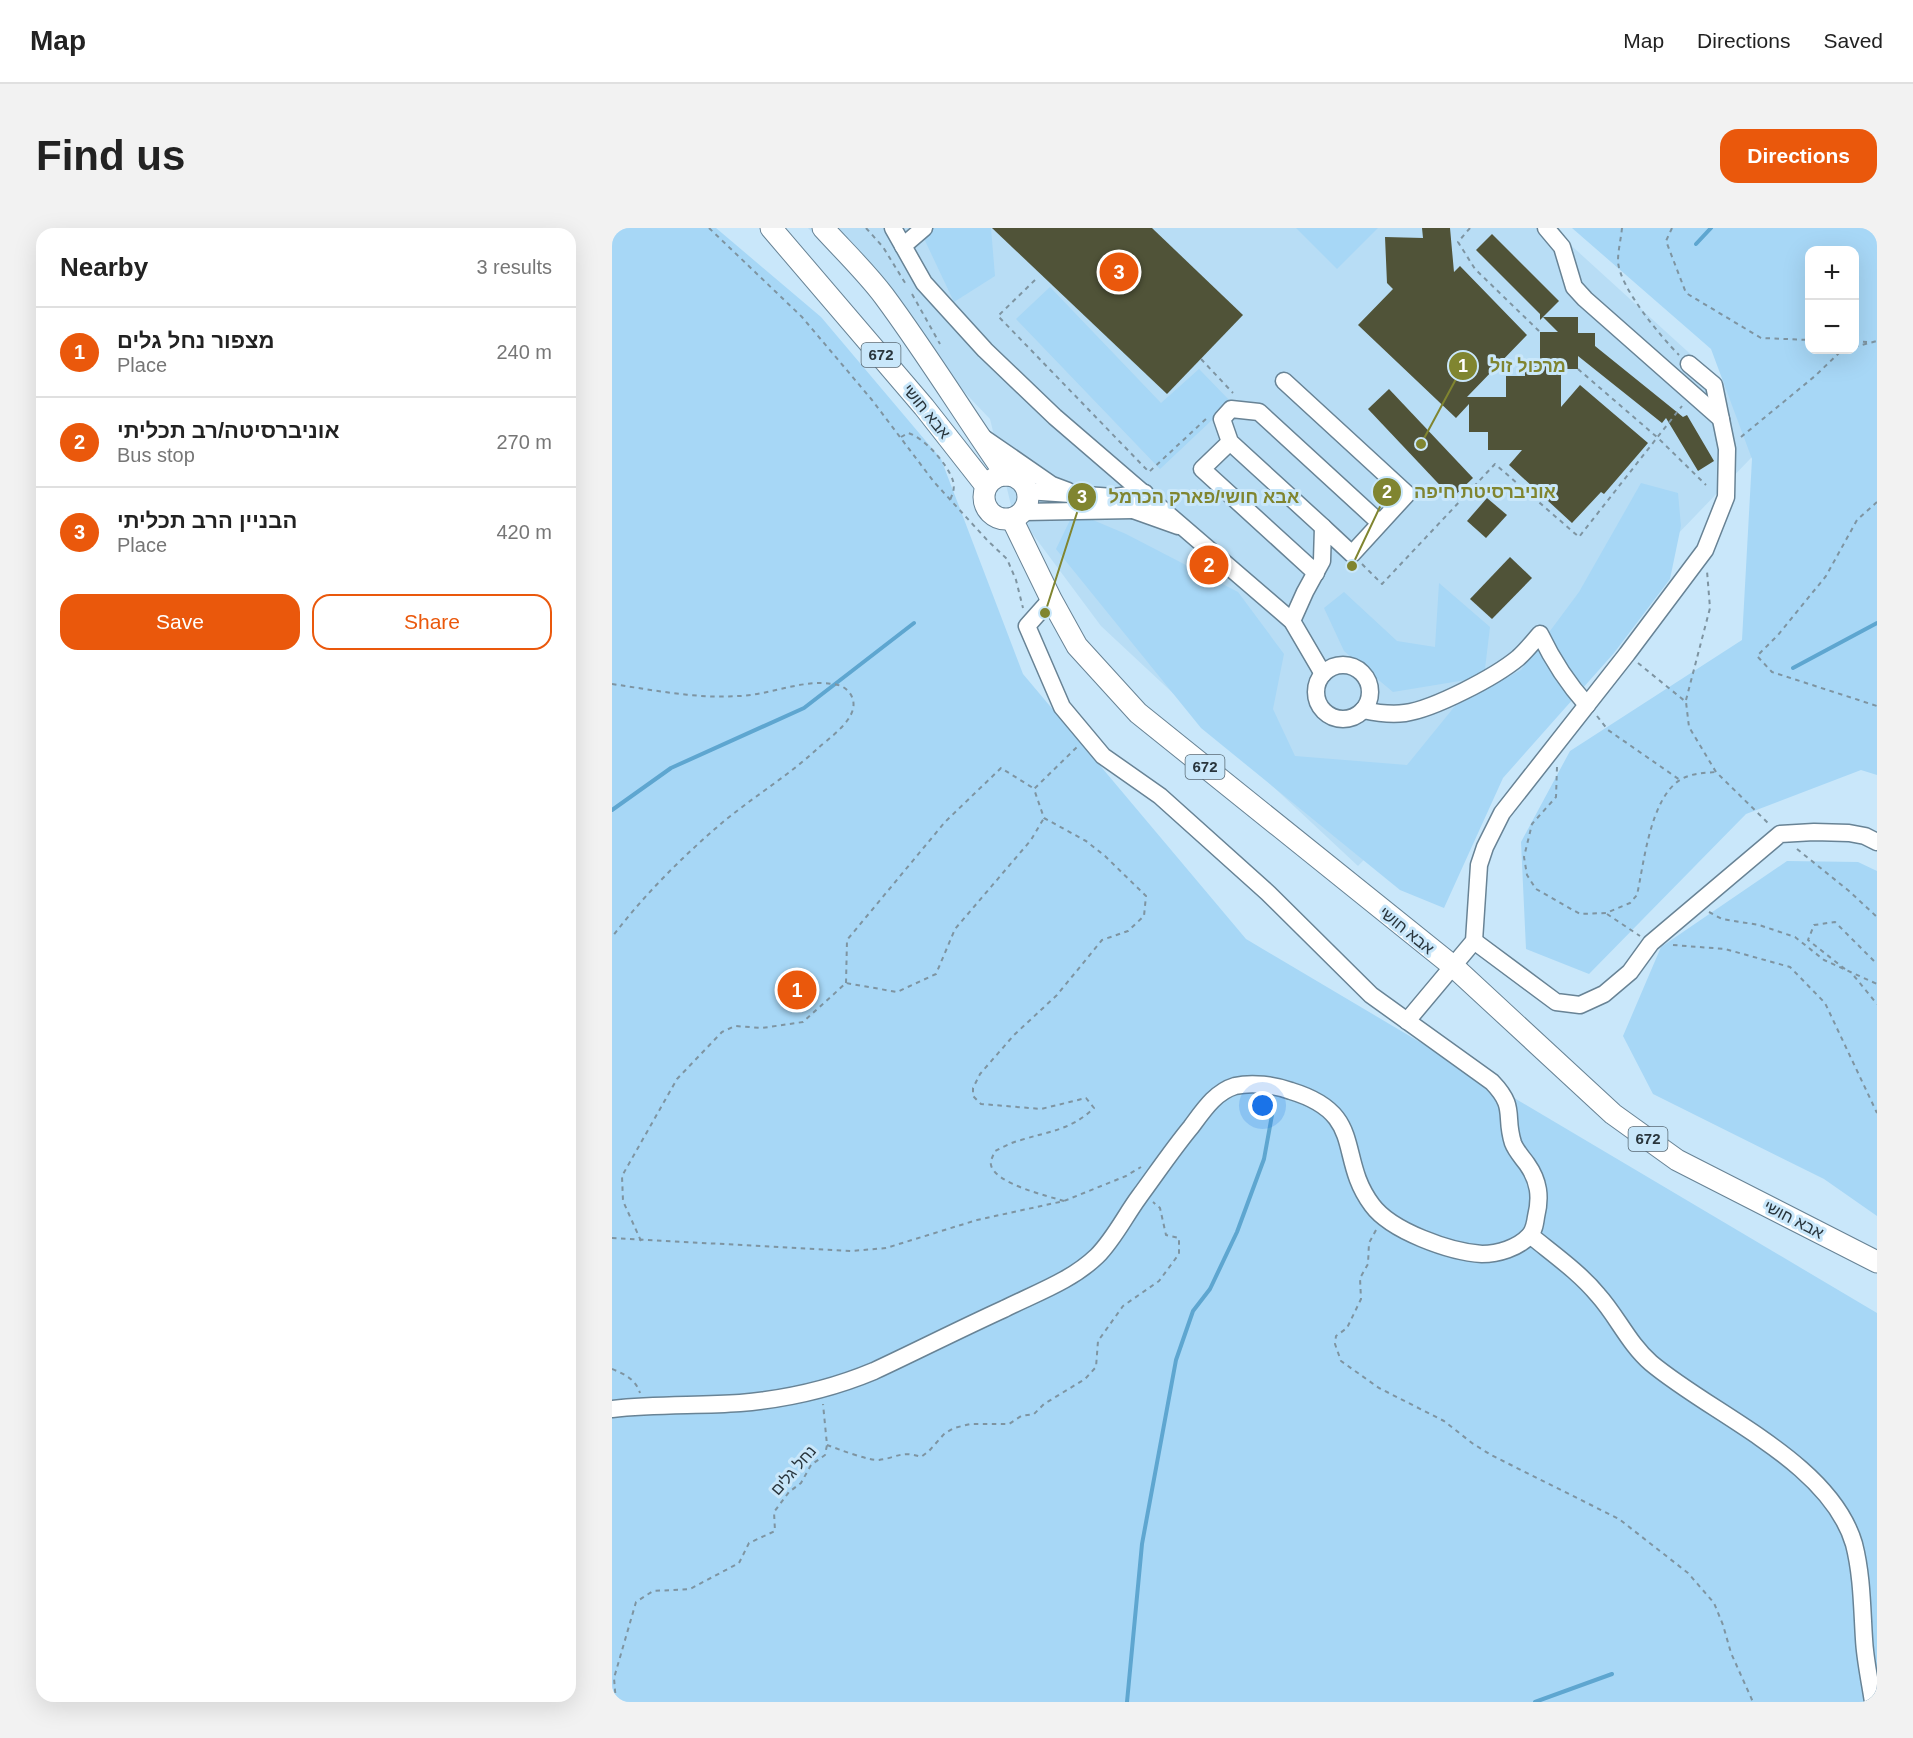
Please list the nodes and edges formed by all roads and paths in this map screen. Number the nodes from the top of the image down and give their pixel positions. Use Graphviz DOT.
graph roads {
  1 [pos="709,228"];
  2 [pos="771,228"];
  3 [pos="823,228"];
  4 [pos="866,228"];
  5 [pos="893,228"];
  6 [pos="924,228"];
  7 [pos="1470,228"];
  8 [pos="1546,228"];
  9 [pos="1622,228"];
  10 [pos="1672,228"];
  11 [pos="903,246"];
  12 [pos="1035,280"];
  13 [pos="1540,332"];
  14 [pos="1805,340"];
  15 [pos="1877,340"];
  16 [pos="1859,341"];
  17 [pos="1869,342"];
  18 [pos="1859,345"];
  19 [pos="943,348"];
  20 [pos="1838,354"];
  21 [pos="1201,359"];
  22 [pos="1689,364"];
  23 [pos="1578,369"];
  24 [pos="1284,381"];
  25 [pos="1226,400"];
  26 [pos="1683,406"];
  27 [pos="1209,417"];
  28 [pos="1721,419"];
  29 [pos="978,434"];
  30 [pos="901,437"];
  31 [pos="1658,438"];
  32 [pos="1230,442"];
  33 [pos="1727,449"];
  34 [pos="1006,475"];
  35 [pos="1706,485"];
  36 [pos="987,486"];
  37 [pos="1077,495"];
  38 [pos="1150,497"];
  39 [pos="950,500"];
  40 [pos="1877,502"];
  41 [pos="1021,507"];
  42 [pos="1134,510"];
  43 [pos="1380,523"];
  44 [pos="1323,527"];
  45 [pos="1188,530"];
  46 [pos="1705,550"];
  47 [pos="1352,554"];
  48 [pos="1316,573"];
  49 [pos="1051,599"];
  50 [pos="1293,621"];
  51 [pos="1028,626"];
  52 [pos="1627,654"];
  53 [pos="1323,675"];
  54 [pos="612,684"];
  55 [pos="1686,702"];
  56 [pos="1587,705"];
  57 [pos="1877,706"];
  58 [pos="1363,710"];
  59 [pos="1087,737"];
  60 [pos="1551,751"];
  61 [pos="1716,772"];
  62 [pos="1680,780"];
  63 [pos="1034,789"];
  64 [pos="1044,818"];
  65 [pos="1780,834"];
  66 [pos="1877,842"];
  67 [pos="1702,900"];
  68 [pos="1606,913"];
  69 [pos="1877,917"];
  70 [pos="612,937"];
  71 [pos="1474,941"];
  72 [pos="1651,943"];
  73 [pos="1877,964"];
  74 [pos="1454,967"];
  75 [pos="1850,973"];
  76 [pos="846,983"];
  77 [pos="1877,984"];
  78 [pos="1877,1004"];
  79 [pos="1407,1021"];
  80 [pos="1877,1113"];
  81 [pos="1142,1166"];
  82 [pos="1142,1192"];
  83 [pos="1064,1201"];
  84 [pos="1381,1217"];
  85 [pos="1530,1235"];
  86 [pos="612,1238"];
  87 [pos="641,1241"];
  88 [pos="1877,1262"];
  89 [pos="612,1369"];
  90 [pos="821,1389"];
  91 [pos="643,1406"];
  92 [pos="612,1410"];
  93 [pos="827,1445"];
  94 [pos="616,1702"];
  95 [pos="1753,1702"];
  96 [pos="1873,1702"];
  1 -- 30 [label="path"];
  2 -- 36 [label="main road, אבא חושי / 672"];
  3 -- 29 [label="main road, אבא חושי / 672"];
  4 -- 19 [label="path"];
  5 -- 11 [label="street"];
  6 -- 11 [label="street"];
  7 -- 13 [label="path"];
  8 -- 28 [label="street"];
  9 -- 22 [label="path"];
  10 -- 14 [label="path"];
  11 -- 38 [label="street"];
  12 -- 27 [label="path"];
  15 -- 17 [label="path"];
  16 -- 17 [label="path"];
  17 -- 18 [label="path"];
  20 -- 33 [label="path"];
  21 -- 25 [label="path"];
  22 -- 28 [label="street"];
  23 -- 31 [label="path"];
  24 -- 43 [label="street"];
  26 -- 31 [label="path"];
  28 -- 33 [label="street"];
  29 -- 34 [label="main road, אבא חושי / 672"];
  29 -- 37 [label="street"];
  30 -- 39 [label="path"];
  30 -- 39 [label="path"];
  31 -- 35 [label="path"];
  31 -- 47 [label="path"];
  32 -- 43 [label="street"];
  32 -- 44 [label="street"];
  32 -- 48 [label="street"];
  33 -- 46 [label="street"];
  34 -- 36 [label="main road"];
  34 -- 41 [label="main road, אבא חושי / 672"];
  36 -- 41 [label="main road, אבא חושי / 672"];
  37 -- 38 [label="street"];
  37 -- 41 [label="street"];
  38 -- 42 [label="street"];
  38 -- 45 [label="street"];
  39 -- 51 [label="path"];
  40 -- 57 [label="path"];
  41 -- 42 [label="street"];
  41 -- 49 [label="main road, אבא חושי / 672"];
  42 -- 45 [label="street"];
  43 -- 47 [label="street"];
  44 -- 47 [label="street"];
  44 -- 48 [label="street"];
  45 -- 50 [label="street"];
  46 -- 52 [label="street"];
  46 -- 55 [label="path"];
  48 -- 50 [label="street"];
  49 -- 51 [label="street"];
  49 -- 74 [label="main road, אבא חושי / 672"];
  50 -- 53 [label="street"];
  51 -- 59 [label="street"];
  52 -- 55 [label="path"];
  52 -- 56 [label="street"];
  53 -- 58 [label="street"];
  53 -- 58 [label="street"];
  54 -- 70 [label="path"];
  55 -- 61 [label="path"];
  56 -- 58 [label="street"];
  56 -- 60 [label="street"];
  56 -- 62 [label="path"];
  59 -- 63 [label="path"];
  59 -- 79 [label="street"];
  60 -- 68 [label="path"];
  60 -- 71 [label="street"];
  61 -- 62 [label="path"];
  61 -- 65 [label="path"];
  62 -- 68 [label="path"];
  63 -- 64 [label="path"];
  63 -- 76 [label="path"];
  64 -- 76 [label="path"];
  64 -- 83 [label="path"];
  65 -- 66 [label="street"];
  65 -- 67 [label="street"];
  65 -- 69 [label="path"];
  67 -- 72 [label="street"];
  67 -- 75 [label="path"];
  68 -- 72 [label="path"];
  71 -- 72 [label="street"];
  71 -- 74 [label="street"];
  72 -- 80 [label="path"];
  73 -- 75 [label="path"];
  74 -- 79 [label="street"];
  74 -- 88 [label="main road, אבא חושי / 672"];
  75 -- 77 [label="path"];
  75 -- 78 [label="path"];
  76 -- 87 [label="path"];
  79 -- 85 [label="street"];
  81 -- 83 [label="path"];
  82 -- 84 [label="street"];
  82 -- 90 [label="street"];
  82 -- 93 [label="path"];
  83 -- 87 [label="path"];
  84 -- 85 [label="street"];
  84 -- 95 [label="path"];
  85 -- 96 [label="street"];
  86 -- 87 [label="path"];
  89 -- 91 [label="path"];
  90 -- 91 [label="street"];
  90 -- 93 [label="path"];
  91 -- 92 [label="street"];
  93 -- 94 [label="path, נחל גלים"];
}
